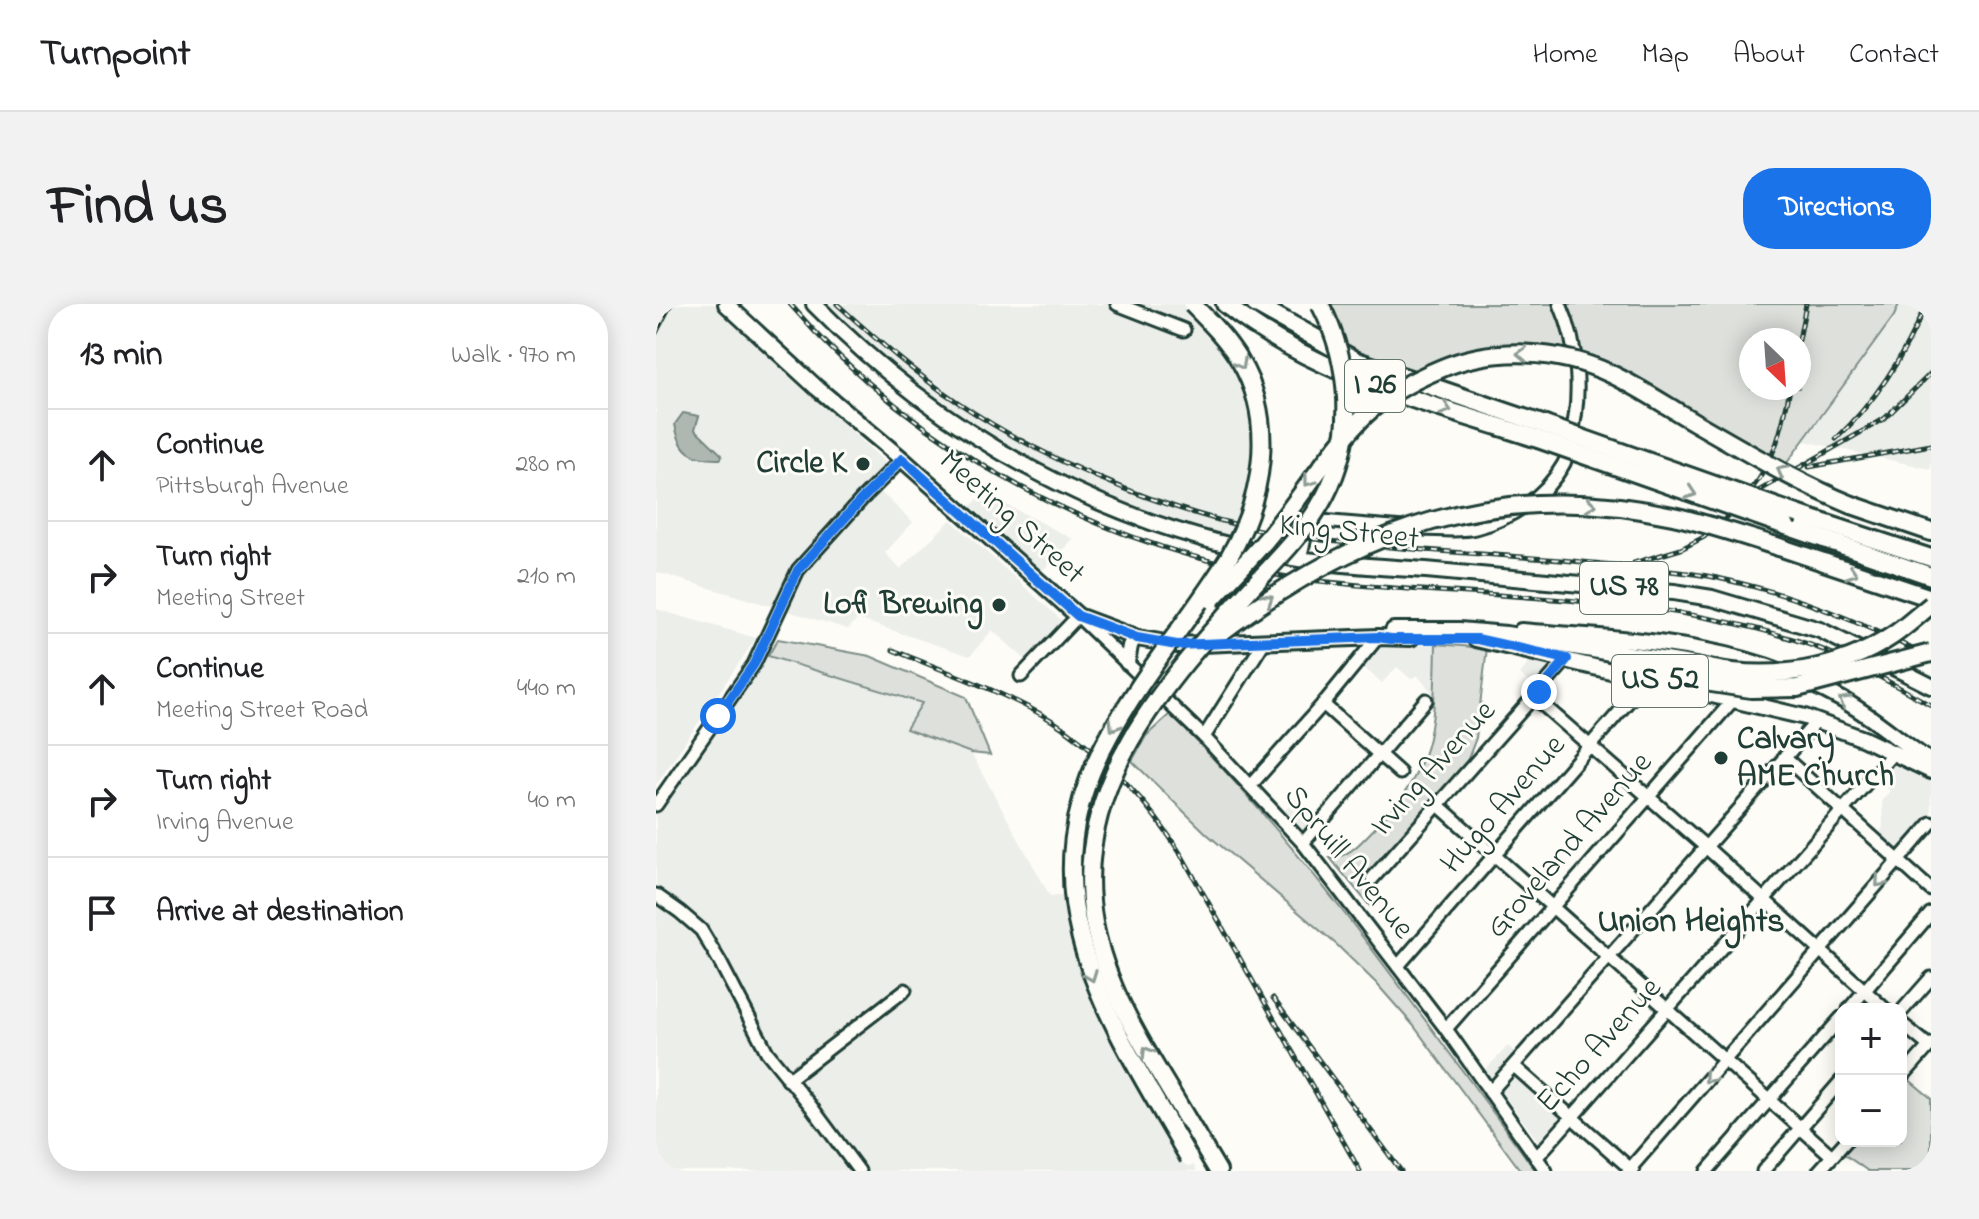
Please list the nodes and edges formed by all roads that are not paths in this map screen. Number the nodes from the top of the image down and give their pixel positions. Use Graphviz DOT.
graph roads {
  1 [pos="663,304"];
  2 [pos="726,304"];
  3 [pos="814,304"];
  4 [pos="1117,304"];
  5 [pos="1192,304"];
  6 [pos="1225,304"];
  7 [pos="1255,304"];
  8 [pos="1320,304"];
  9 [pos="1560,304"];
  10 [pos="656,315"];
  11 [pos="1184,330"];
  12 [pos="1542,432"];
  13 [pos="902,459"];
  14 [pos="1931,532"];
  15 [pos="1931,558"];
  16 [pos="1300,559"];
  17 [pos="1931,576"];
  18 [pos="1931,598"];
  19 [pos="1931,605"];
  20 [pos="1078,616"];
  21 [pos="1386,634"];
  22 [pos="1134,637"];
  23 [pos="1436,637"];
  24 [pos="1175,639"];
  25 [pos="1264,642"];
  26 [pos="1931,653"];
  27 [pos="1567,659"];
  28 [pos="1127,662"];
  29 [pos="1184,663"];
  30 [pos="1707,675"];
  31 [pos="1021,676"];
  32 [pos="1648,679"];
  33 [pos="1931,686"];
  34 [pos="1534,697"];
  35 [pos="1734,699"];
  36 [pos="1426,700"];
  37 [pos="1323,704"];
  38 [pos="1817,721"];
  39 [pos="1204,737"];
  40 [pos="1590,747"];
  41 [pos="1894,752"];
  42 [pos="1380,755"];
  43 [pos="1784,757"];
  44 [pos="1931,762"];
  45 [pos="1931,771"];
  46 [pos="1400,773"];
  47 [pos="1250,786"];
  48 [pos="1648,797"];
  49 [pos="1437,804"];
  50 [pos="656,805"];
  51 [pos="1842,809"];
  52 [pos="1931,823"];
  53 [pos="1303,843"];
  54 [pos="1707,848"];
  55 [pos="1494,857"];
  56 [pos="1898,861"];
  57 [pos="1372,879"];
  58 [pos="1931,890"];
  59 [pos="656,895"];
  60 [pos="1763,899"];
  61 [pos="1552,906"];
  62 [pos="1931,913"];
  63 [pos="1819,950"];
  64 [pos="1610,958"];
  65 [pos="1398,966"];
  66 [pos="1931,978"];
  67 [pos="905,990"];
  68 [pos="1864,991"];
  69 [pos="1854,1003"];
  70 [pos="1878,1003"];
  71 [pos="1907,1005"];
  72 [pos="1668,1009"];
  73 [pos="1835,1025"];
  74 [pos="1907,1028"];
  75 [pos="1446,1029"];
  76 [pos="1930,1045"];
  77 [pos="1726,1059"];
  78 [pos="1514,1066"];
  79 [pos="1904,1075"];
  80 [pos="788,1080"];
  81 [pos="1835,1088"];
  82 [pos="1490,1092"];
  83 [pos="1770,1098"];
  84 [pos="1572,1117"];
  85 [pos="1800,1127"];
  86 [pos="1840,1147"];
  87 [pos="1832,1156"];
  88 [pos="1536,1158"];
  89 [pos="1630,1170"];
  90 [pos="859,1171"];
  91 [pos="1197,1171"];
  92 [pos="1218,1171"];
  93 [pos="1546,1171"];
  94 [pos="1707,1171"];
  95 [pos="1763,1171"];
  96 [pos="1819,1171"];
  1 -- 10 [label="street"];
  2 -- 13 [label="main road, Meeting Street / US 52"];
  3 -- 16 [label="main road, King Street / US 78"];
  4 -- 11 [label="street"];
  5 -- 24 [label="highway, one-way, bridge"];
  6 -- 12 [label="highway, I 26, one-way"];
  7 -- 12 [label="highway, I 26"];
  8 -- 29 [label="highway, bridge"];
  9 -- 16 [label="street"];
  12 -- 15 [label="highway, I 26, bridge"];
  12 -- 17 [label="highway, I 26, one-way, bridge"];
  13 -- 20 [label="main road, Meeting Street / US 52"];
  13 -- 50 [label="street"];
  14 -- 24 [label="highway, one-way, bridge"];
  16 -- 33 [label="main road, King Street / US 78"];
  29 -- 18 [label="highway, one-way, bridge"];
  19 -- 30 [label="highway, bridge"];
  20 -- 22 [label="main road, US 52"];
  20 -- 28 [label="street, Spruill Avenue"];
  20 -- 31 [label="street"];
  21 -- 23 [label="main road, US 52"];
  21 -- 25 [label="main road, US 52"];
  21 -- 30 [label="highway"];
  21 -- 37 [label="street"];
  44 -- 21 [label="main road, US 52, one-way"];
  22 -- 25 [label="main road, US 52"];
  22 -- 28 [label="main road"];
  23 -- 27 [label="main road, US 52"];
  23 -- 30 [label="highway"];
  24 -- 91 [label="highway, one-way, bridge"];
  25 -- 39 [label="street"];
  26 -- 30 [label="highway, bridge"];
  27 -- 32 [label="main road, US 52"];
  27 -- 34 [label="street, Irving Avenue"];
  28 -- 39 [label="street, Spruill Avenue"];
  92 -- 29 [label="highway, one-way, bridge"];
  32 -- 35 [label="main road, US 52"];
  32 -- 40 [label="street, Hugo Avenue"];
  34 -- 40 [label="street"];
  34 -- 49 [label="street, Irving Avenue"];
  35 -- 38 [label="main road, US 52"];
  35 -- 48 [label="street, Groveland Avenue"];
  36 -- 42 [label="street"];
  37 -- 42 [label="street"];
  37 -- 47 [label="street"];
  38 -- 41 [label="main road, US 52"];
  38 -- 43 [label="street"];
  39 -- 47 [label="street, Spruill Avenue"];
  40 -- 48 [label="street"];
  40 -- 55 [label="street, Hugo Avenue"];
  41 -- 45 [label="main road, US 52"];
  41 -- 51 [label="street, Echo Avenue"];
  42 -- 46 [label="street"];
  42 -- 53 [label="street"];
  43 -- 51 [label="street"];
  43 -- 54 [label="street"];
  47 -- 53 [label="street, Spruill Avenue"];
  48 -- 54 [label="street"];
  48 -- 61 [label="street, Groveland Avenue"];
  49 -- 55 [label="street"];
  49 -- 57 [label="street, Irving Avenue"];
  51 -- 56 [label="street"];
  51 -- 60 [label="street, Echo Avenue"];
  52 -- 56 [label="street"];
  53 -- 65 [label="street, Spruill Avenue"];
  54 -- 60 [label="street"];
  54 -- 64 [label="street"];
  55 -- 61 [label="street"];
  55 -- 65 [label="street, Hugo Avenue"];
  56 -- 58 [label="street"];
  56 -- 63 [label="street, one-way"];
  59 -- 80 [label="street"];
  60 -- 63 [label="street"];
  60 -- 72 [label="street, Echo Avenue"];
  61 -- 64 [label="street"];
  61 -- 75 [label="street, Groveland Avenue"];
  62 -- 68 [label="street"];
  63 -- 68 [label="street"];
  63 -- 77 [label="street"];
  64 -- 72 [label="street"];
  64 -- 78 [label="street"];
  65 -- 75 [label="street, Spruill Avenue"];
  66 -- 71 [label="street"];
  67 -- 80 [label="street"];
  68 -- 69 [label="street"];
  68 -- 70 [label="street"];
  72 -- 77 [label="street"];
  72 -- 84 [label="street, Echo Avenue"];
  73 -- 83 [label="street"];
  74 -- 76 [label="street"];
  75 -- 82 [label="street, Spruill Avenue"];
  76 -- 79 [label="street"];
  77 -- 83 [label="street"];
  77 -- 89 [label="street, one-way"];
  78 -- 82 [label="street"];
  78 -- 84 [label="street"];
  80 -- 90 [label="street"];
  81 -- 85 [label="street"];
  82 -- 88 [label="street, Spruill Avenue"];
  83 -- 85 [label="street"];
  83 -- 94 [label="street"];
  84 -- 88 [label="street, Echo Avenue"];
  84 -- 89 [label="street"];
  85 -- 87 [label="street"];
  85 -- 95 [label="street"];
  86 -- 87 [label="street"];
  87 -- 96 [label="street"];
  88 -- 93 [label="street, Spruill Avenue"];
}
